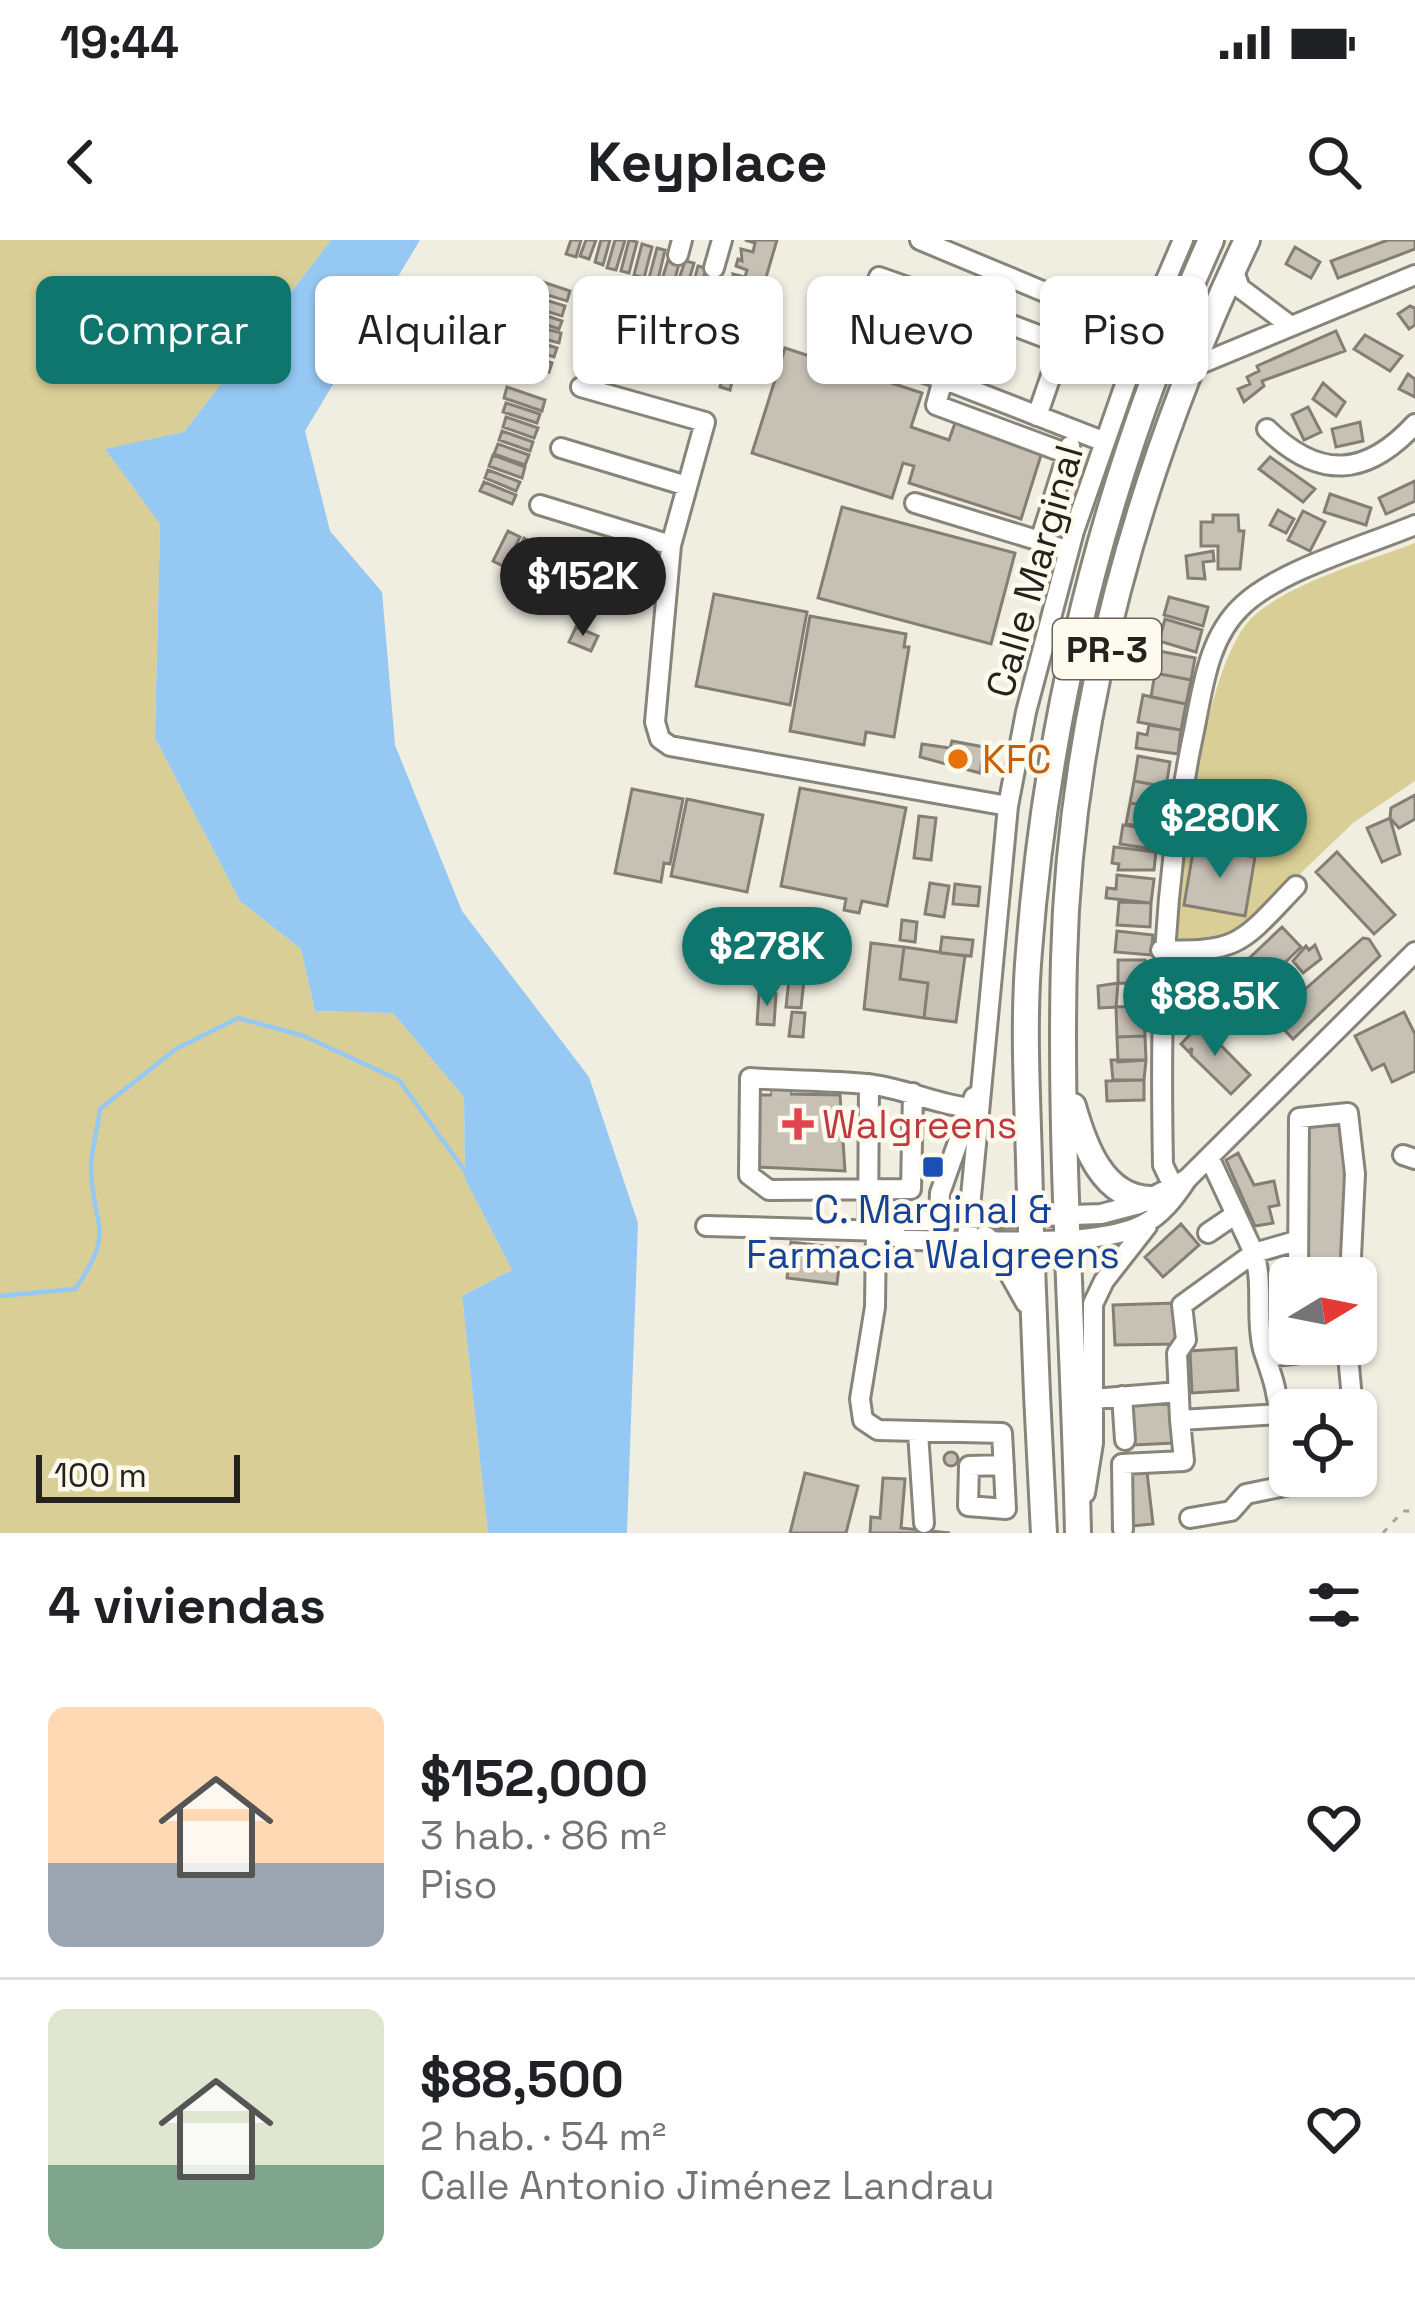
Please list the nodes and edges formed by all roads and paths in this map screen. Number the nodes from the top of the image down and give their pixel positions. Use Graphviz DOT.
graph roads {
  1 [pos="722,240"];
  2 [pos="920,240"];
  3 [pos="1183,240"];
  4 [pos="1211,240"];
  5 [pos="1247,240"];
  6 [pos="714,268"];
  7 [pos="1233,269"];
  8 [pos="1415,275"];
  9 [pos="1168,276"];
  10 [pos="1040,290"];
  11 [pos="1288,324"];
  12 [pos="1208,325"];
  13 [pos="1208,360"];
  14 [pos="942,384"];
  15 [pos="953,384"];
  16 [pos="1048,384"];
  17 [pos="1125,384"];
  18 [pos="1183,384"];
  19 [pos="581,387"];
  20 [pos="1037,416"];
  21 [pos="1415,424"];
  22 [pos="1267,429"];
  23 [pos="1075,430"];
  24 [pos="1105,442"];
  25 [pos="561,448"];
  26 [pos="1068,454"];
  27 [pos="687,486"];
  28 [pos="915,503"];
  29 [pos="540,505"];
  30 [pos="1415,524"];
  31 [pos="1040,541"];
  32 [pos="671,545"];
  33 [pos="1068,551"];
  34 [pos="1008,806"];
  35 [pos="1296,886"];
  36 [pos="1161,950"];
  37 [pos="1415,952"];
  38 [pos="983,1076"];
  39 [pos="1066,1080"];
  40 [pos="815,1081"];
  41 [pos="869,1084"];
  42 [pos="774,1086"];
  43 [pos="914,1093"];
  44 [pos="970,1108"];
  45 [pos="1209,1157"];
  46 [pos="971,1173"];
  47 [pos="868,1190"];
  48 [pos="1168,1194"];
  49 [pos="1236,1214"];
  50 [pos="706,1226"];
  51 [pos="1067,1226"];
  52 [pos="1030,1228"];
  53 [pos="938,1230"];
  54 [pos="979,1230"];
  55 [pos="877,1231"];
  56 [pos="1208,1233"];
  57 [pos="1296,1241"];
  58 [pos="1254,1252"];
  59 [pos="1297,1257"];
  60 [pos="1351,1257"];
  61 [pos="1032,1312"];
  62 [pos="1268,1358"];
  63 [pos="1179,1392"];
  64 [pos="1122,1396"];
  65 [pos="1093,1399"];
  66 [pos="1180,1420"];
  67 [pos="918,1432"];
  68 [pos="1125,1440"];
  69 [pos="1004,1466"];
  70 [pos="1269,1490"];
  71 [pos="1415,1511"];
  72 [pos="1190,1518"];
  73 [pos="924,1523"];
  74 [pos="1123,1529"];
  75 [pos="1044,1533"];
  76 [pos="1079,1533"];
  77 [pos="1383,1533"];
  1 -- 6 [label="street"];
  2 -- 10 [label="street"];
  3 -- 9 [label="street, Calle Marginal"];
  4 -- 52 [label="main road, PR-3"];
  5 -- 7 [label="main road, PR-3"];
  7 -- 11 [label="street"];
  7 -- 12 [label="main road, PR-3"];
  8 -- 11 [label="street"];
  11 -- 13 [label="street"];
  14 -- 26 [label="street"];
  15 -- 20 [label="street"];
  16 -- 20 [label="street"];
  17 -- 24 [label="street, Calle Marginal"];
  18 -- 39 [label="main road, PR-3"];
  19 -- 27 [label="street"];
  20 -- 23 [label="street"];
  21 -- 22 [label="street"];
  23 -- 24 [label="street"];
  23 -- 26 [label="street"];
  24 -- 33 [label="street, Calle Marginal"];
  25 -- 27 [label="street"];
  26 -- 31 [label="street"];
  27 -- 32 [label="street"];
  28 -- 31 [label="street"];
  29 -- 32 [label="street"];
  30 -- 36 [label="street"];
  31 -- 33 [label="street"];
  32 -- 34 [label="street"];
  33 -- 34 [label="street, Calle Marginal"];
  34 -- 38 [label="street, Calle Marginal"];
  35 -- 36 [label="street"];
  36 -- 48 [label="street"];
  37 -- 45 [label="street"];
  38 -- 44 [label="street, Calle Marginal"];
  38 -- 46 [label="street, Calle Marginal"];
  39 -- 48 [label="main road"];
  39 -- 51 [label="main road, PR-3"];
  40 -- 41 [label="street"];
  40 -- 42 [label="street"];
  40 -- 42 [label="street"];
  41 -- 43 [label="street"];
  41 -- 47 [label="street"];
  42 -- 47 [label="street"];
  43 -- 44 [label="street"];
  43 -- 47 [label="street"];
  44 -- 53 [label="street, Calle Marginal"];
  45 -- 48 [label="street"];
  45 -- 49 [label="street"];
  46 -- 54 [label="street, Calle Marginal"];
  46 -- 54 [label="street"];
  47 -- 55 [label="street"];
  48 -- 51 [label="street"];
  48 -- 65 [label="street"];
  49 -- 56 [label="street"];
  49 -- 58 [label="street"];
  50 -- 55 [label="street"];
  51 -- 52 [label="street"];
  51 -- 76 [label="main road, PR-3"];
  52 -- 54 [label="street"];
  52 -- 61 [label="main road, PR-3"];
  53 -- 54 [label="street"];
  53 -- 55 [label="street"];
  54 -- 61 [label="main road"];
  55 -- 67 [label="street"];
  57 -- 58 [label="street"];
  57 -- 59 [label="street"];
  57 -- 60 [label="street"];
  58 -- 62 [label="street"];
  58 -- 63 [label="street"];
  61 -- 75 [label="main road, PR-3"];
  62 -- 66 [label="street"];
  63 -- 64 [label="street"];
  63 -- 66 [label="street"];
  64 -- 65 [label="street"];
  64 -- 68 [label="street"];
  65 -- 76 [label="street"];
  66 -- 74 [label="street"];
  67 -- 69 [label="street"];
  67 -- 73 [label="street"];
  70 -- 72 [label="street"];
  71 -- 77 [label="path"];
}
